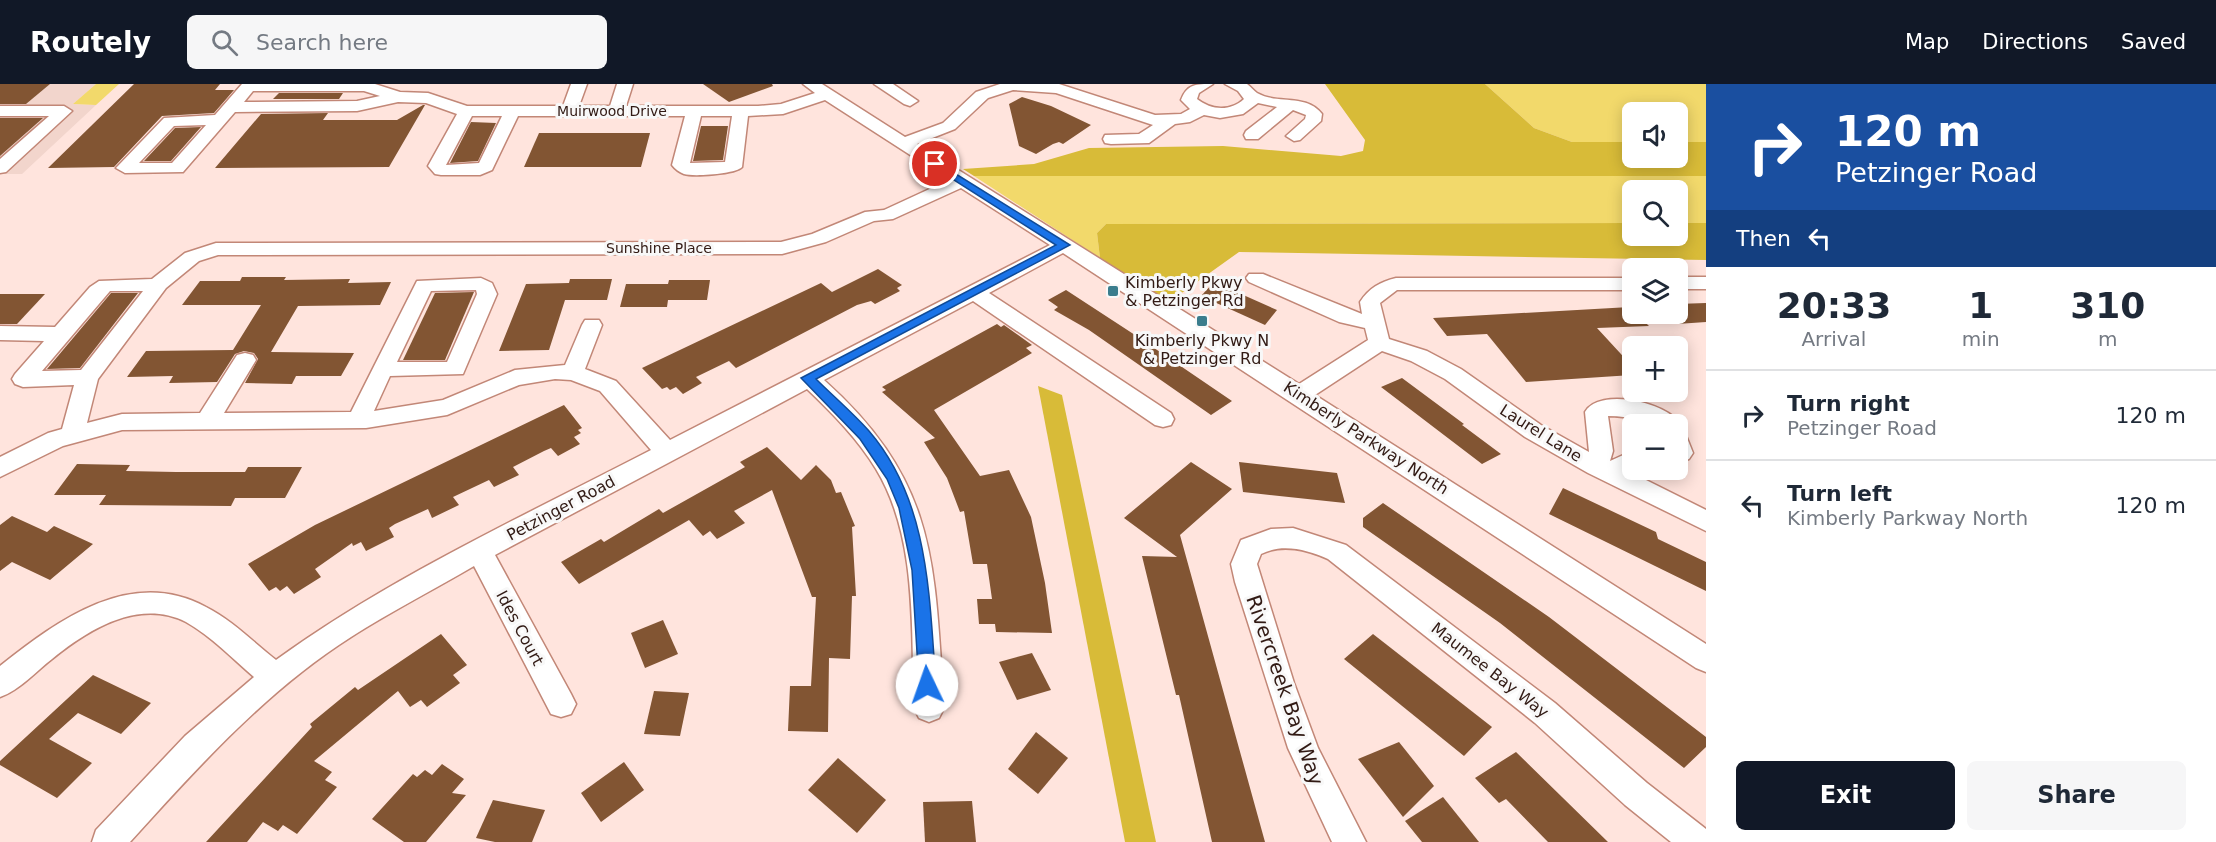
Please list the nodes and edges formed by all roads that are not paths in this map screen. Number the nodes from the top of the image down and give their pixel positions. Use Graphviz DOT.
graph roads {
  1 [pos="579,84"];
  2 [pos="625,84"];
  3 [pos="811,84"];
  4 [pos="882,84"];
  5 [pos="1205,84"];
  6 [pos="1233,84"];
  7 [pos="343,85"];
  8 [pos="383,87"];
  9 [pos="827,94"];
  10 [pos="398,97"];
  11 [pos="1252,97"];
  12 [pos="910,101"];
  13 [pos="1300,101"];
  14 [pos="231,107"];
  15 [pos="1201,110"];
  16 [pos="0,111"];
  17 [pos="467,111"];
  18 [pos="512,111"];
  19 [pos="569,111"];
  20 [pos="616,111"];
  21 [pos="694,111"];
  22 [pos="741,111"];
  23 [pos="219,120"];
  24 [pos="1169,121"];
  25 [pos="1252,135"];
  26 [pos="1294,136"];
  27 [pos="1111,139"];
  28 [pos="904,143"];
  29 [pos="0,168"];
  30 [pos="957,177"];
  31 [pos="1064,245"];
  32 [pos="441,247"];
  33 [pos="1256,278"];
  34 [pos="1622,284"];
  35 [pos="1688,284"];
  36 [pos="1706,284"];
  37 [pos="424,285"];
  38 [pos="154,286"];
  39 [pos="974,292"];
  40 [pos="592,325"];
  41 [pos="0,333"];
  42 [pos="1376,333"];
  43 [pos="59,334"];
  44 [pos="245,360"];
  45 [pos="383,369"];
  46 [pos="573,373"];
  47 [pos="87,377"];
  48 [pos="808,378"];
  49 [pos="1299,395"];
  50 [pos="1649,414"];
  51 [pos="1163,419"];
  52 [pos="358,420"];
  53 [pos="207,421"];
  54 [pos="73,433"];
  55 [pos="667,452"];
  56 [pos="1614,467"];
  57 [pos="0,468"];
  58 [pos="1706,521"];
  59 [pos="1263,539"];
  60 [pos="479,551"];
  61 [pos="1706,659"];
  62 [pos="275,677"];
  63 [pos="0,684"];
  64 [pos="561,704"];
  65 [pos="929,708"];
  66 [pos="108,842"];
  67 [pos="1350,842"];
  68 [pos="1697,842"];
  1 -- 19 [label="street"];
  2 -- 20 [label="street"];
  3 -- 9 [label="street, Kimberly Parkway North"];
  4 -- 12 [label="street"];
  5 -- 15 [label="street"];
  6 -- 11 [label="street"];
  7 -- 8 [label="street, Muirwood Drive"];
  7 -- 14 [label="street, Muirwood Drive"];
  8 -- 10 [label="street, Muirwood Drive"];
  9 -- 22 [label="street, Muirwood Drive"];
  9 -- 28 [label="street, Kimberly Parkway North"];
  10 -- 14 [label="street, Muirwood Drive"];
  10 -- 17 [label="street, Muirwood Drive"];
  11 -- 13 [label="street"];
  11 -- 15 [label="street"];
  13 -- 25 [label="street"];
  13 -- 26 [label="street"];
  14 -- 23 [label="street"];
  15 -- 24 [label="street"];
  16 -- 29 [label="street"];
  17 -- 18 [label="street, Muirwood Drive"];
  17 -- 18 [label="street"];
  18 -- 19 [label="street, Muirwood Drive"];
  19 -- 20 [label="street, Muirwood Drive"];
  20 -- 21 [label="street, Muirwood Drive"];
  21 -- 22 [label="street, Muirwood Drive"];
  21 -- 22 [label="street"];
  23 -- 23 [label="street"];
  24 -- 27 [label="street"];
  24 -- 28 [label="street"];
  28 -- 30 [label="street, Kimberly Parkway North"];
  30 -- 31 [label="street, Kimberly Parkway North"];
  30 -- 32 [label="street, Sunshine Place"];
  31 -- 39 [label="street, Petzinger Road"];
  31 -- 49 [label="street, Kimberly Parkway North"];
  32 -- 37 [label="street"];
  32 -- 38 [label="street, Sunshine Place"];
  33 -- 42 [label="street, Laurel Lane"];
  34 -- 42 [label="street"];
  35 -- 36 [label="street"];
  37 -- 45 [label="street"];
  37 -- 45 [label="street"];
  38 -- 43 [label="street"];
  38 -- 47 [label="street, Sunshine Place"];
  39 -- 48 [label="street, Petzinger Road"];
  39 -- 51 [label="street"];
  40 -- 46 [label="street"];
  41 -- 43 [label="street"];
  42 -- 49 [label="street"];
  42 -- 56 [label="street, Laurel Lane"];
  43 -- 47 [label="street"];
  44 -- 53 [label="street"];
  45 -- 52 [label="street"];
  46 -- 52 [label="street"];
  46 -- 55 [label="street"];
  47 -- 54 [label="street, Sunshine Place"];
  48 -- 55 [label="street, Petzinger Road"];
  48 -- 65 [label="street"];
  49 -- 61 [label="street, Kimberly Parkway North"];
  50 -- 56 [label="street"];
  52 -- 53 [label="street"];
  53 -- 54 [label="street"];
  54 -- 57 [label="street"];
  55 -- 60 [label="street, Petzinger Road"];
  56 -- 58 [label="street, Laurel Lane"];
  59 -- 67 [label="street, Rivercreek Bay Way"];
  59 -- 68 [label="street, Maumee Bay Way"];
  60 -- 62 [label="street, Petzinger Road"];
  60 -- 64 [label="street, Ides Court"];
  62 -- 63 [label="street"];
  62 -- 66 [label="street, Petzinger Road"];
}
